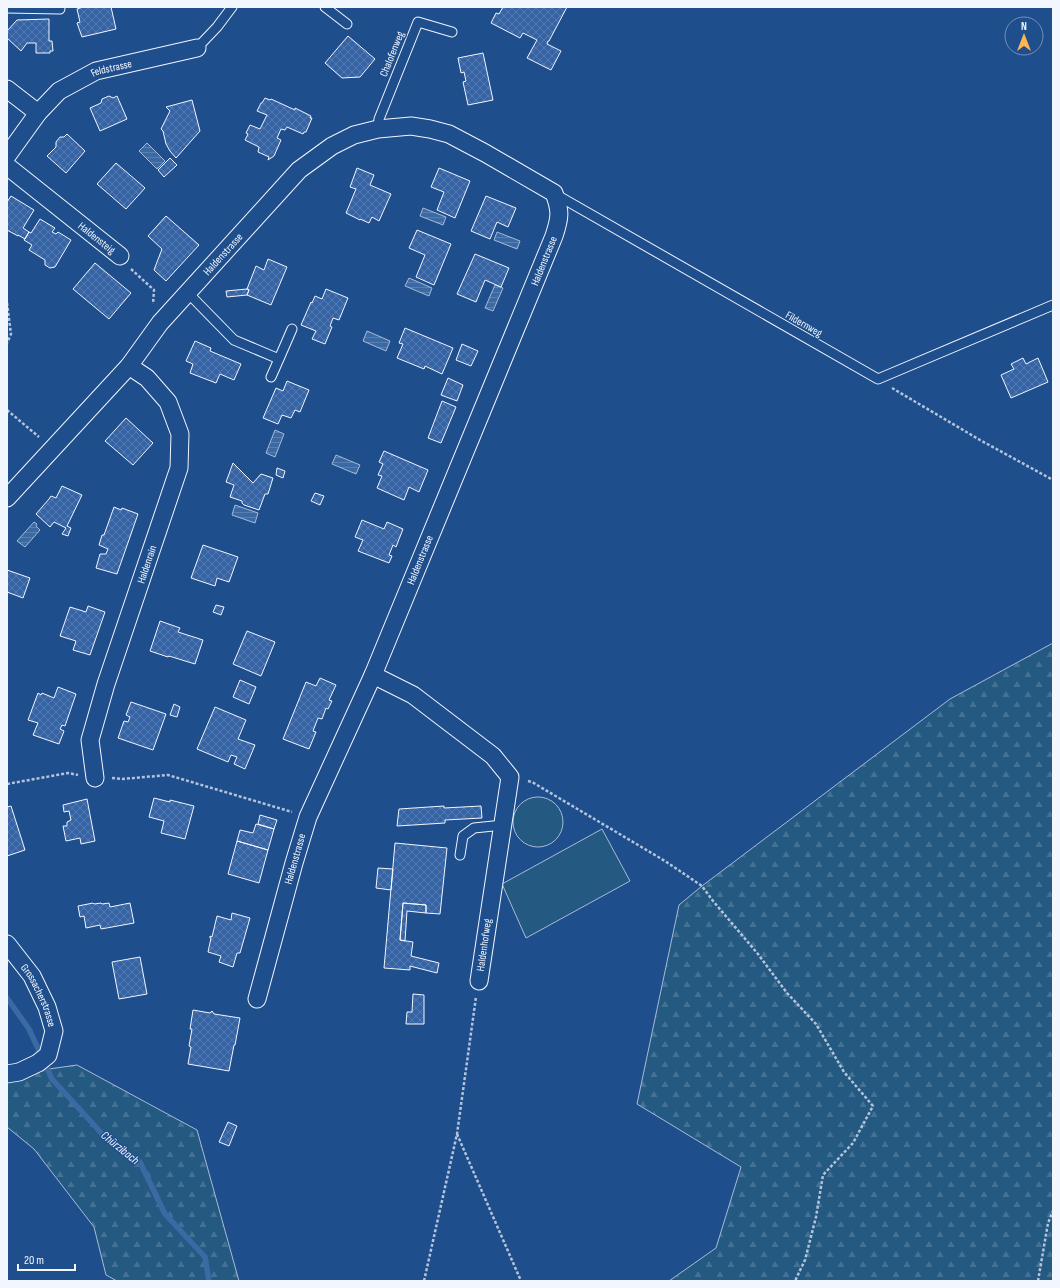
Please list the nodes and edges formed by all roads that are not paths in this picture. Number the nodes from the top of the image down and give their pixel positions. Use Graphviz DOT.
graph roads {
  1 [pos="232,7"];
  2 [pos="325,7"];
  3 [pos="7,8"];
  4 [pos="60,9"];
  5 [pos="347,24"];
  6 [pos="452,32"];
  7 [pos="197,48"];
  8 [pos="7,89"];
  9 [pos="38,113"];
  10 [pos="378,128"];
  11 [pos="7,156"];
  12 [pos="7,166"];
  13 [pos="554,193"];
  14 [pos="120,256"];
  15 [pos="188,294"];
  16 [pos="1053,305"];
  17 [pos="292,328"];
  18 [pos="279,359"];
  19 [pos="129,366"];
  20 [pos="271,377"];
  21 [pos="7,498"];
  22 [pos="373,675"];
  23 [pos="95,778"];
  24 [pos="503,825"];
  25 [pos="460,855"];
  26 [pos="7,944"];
  27 [pos="479,981"];
  28 [pos="257,999"];
  29 [pos="7,1074"];
  1 -- 7 [label="lane, Feldstrasse"];
  2 -- 5 [label="lane"];
  3 -- 4 [label="lane"];
  6 -- 10 [label="lane, Chalofenweg"];
  7 -- 9 [label="street, Feldstrasse"];
  8 -- 9 [label="street"];
  9 -- 11 [label="street, Feldstrasse"];
  10 -- 13 [label="street, Haldenstrasse"];
  10 -- 15 [label="street, Haldenstrasse"];
  12 -- 14 [label="street, Haldensteig"];
  13 -- 16 [label="lane, Fildernweg"];
  13 -- 22 [label="street, Haldenstrasse"];
  15 -- 18 [label="lane"];
  15 -- 19 [label="street, Haldenstrasse"];
  17 -- 18 [label="lane"];
  18 -- 20 [label="lane"];
  19 -- 21 [label="street, Haldenstrasse"];
  19 -- 23 [label="street, Haldenrain"];
  22 -- 24 [label="street, Haldenhofweg"];
  22 -- 28 [label="street, Haldenstrasse"];
  24 -- 25 [label="lane"];
  24 -- 27 [label="street, Haldenhofweg"];
  26 -- 29 [label="street, Grossacherstrasse"];
}
